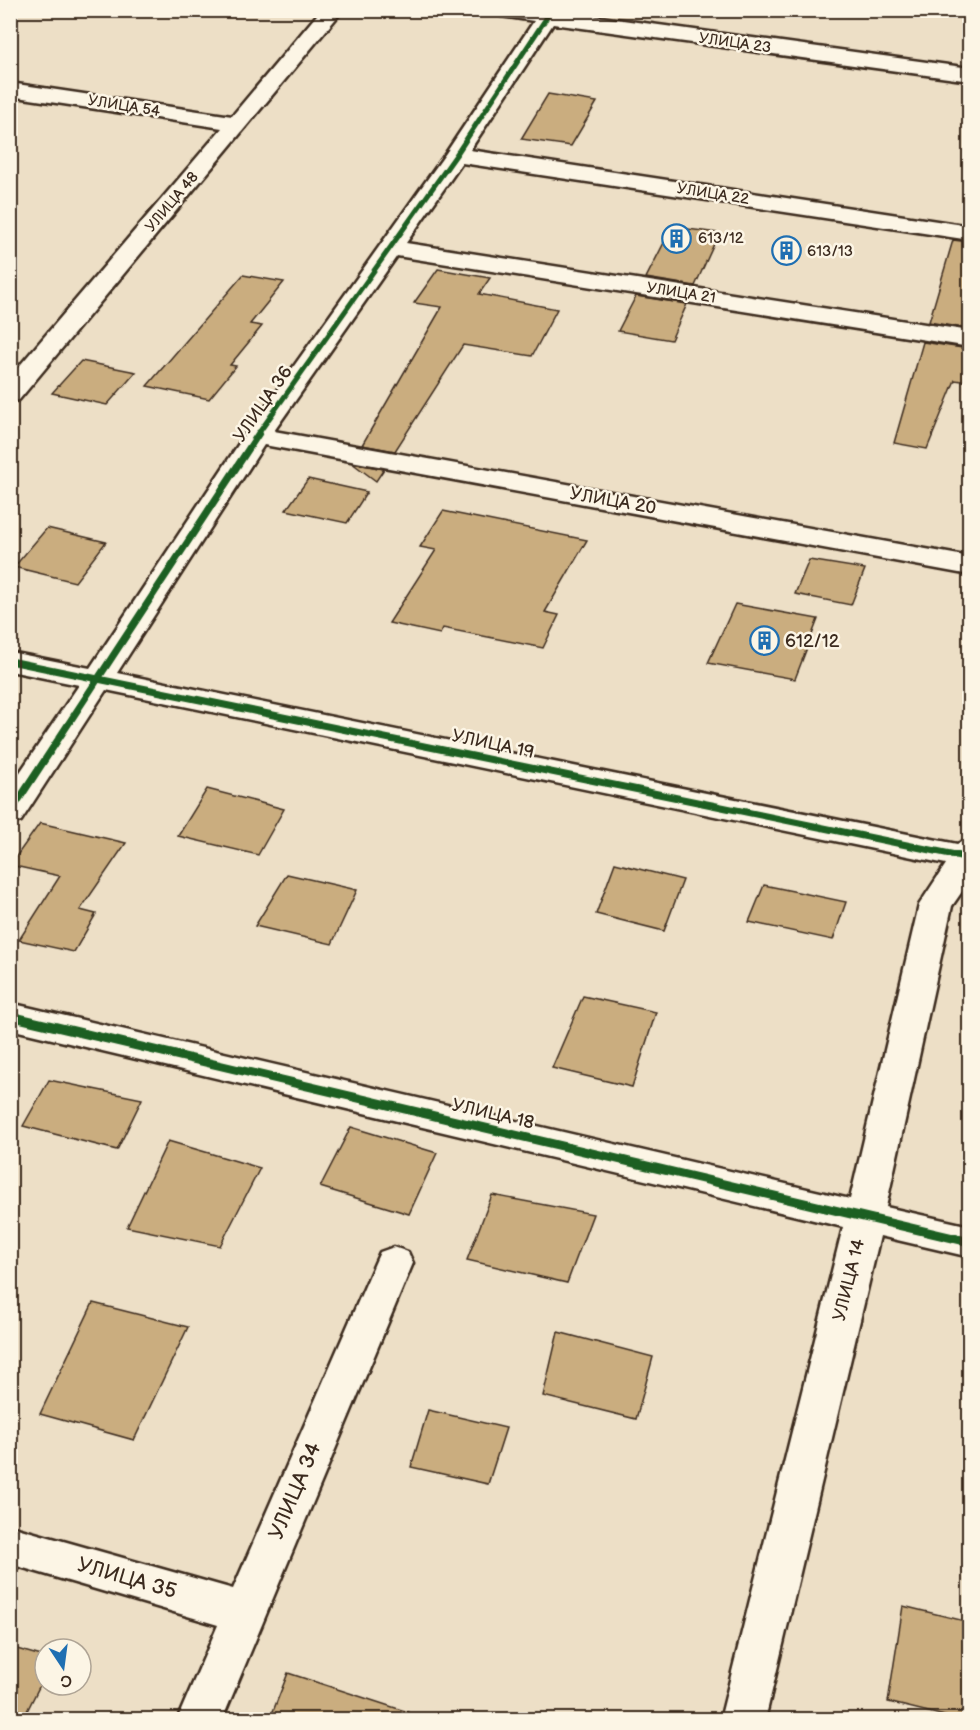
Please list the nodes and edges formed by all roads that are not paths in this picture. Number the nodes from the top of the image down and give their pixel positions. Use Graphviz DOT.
graph roads {
  1 [pos="333,10"];
  2 [pos="501,10"];
  3 [pos="547,17"];
  4 [pos="969,75"];
  5 [pos="10,89"];
  6 [pos="238,124"];
  7 [pos="456,155"];
  8 [pos="969,233"];
  9 [pos="392,248"];
  10 [pos="969,339"];
  11 [pos="10,394"];
  12 [pos="257,436"];
  13 [pos="969,566"];
  14 [pos="10,661"];
  15 [pos="100,679"];
  16 [pos="10,813"];
  17 [pos="969,854"];
  18 [pos="10,1016"];
  19 [pos="864,1216"];
  20 [pos="969,1242"];
  21 [pos="394,1263"];
  22 [pos="10,1545"];
  23 [pos="243,1612"];
  24 [pos="199,1719"];
  25 [pos="742,1719"];
  1 -- 6 [label="street, УЛИЦА 48"];
  2 -- 3 [label="street, УЛИЦА 23"];
  3 -- 4 [label="street, УЛИЦА 23"];
  3 -- 7 [label="street, УЛИЦА 36"];
  5 -- 6 [label="street, УЛИЦА 54"];
  6 -- 11 [label="street, УЛИЦА 48"];
  7 -- 8 [label="street, УЛИЦА 22"];
  7 -- 9 [label="street, УЛИЦА 36"];
  9 -- 10 [label="street, УЛИЦА 21"];
  9 -- 12 [label="street, УЛИЦА 36"];
  12 -- 13 [label="street, УЛИЦА 20"];
  12 -- 15 [label="street, УЛИЦА 36"];
  14 -- 15 [label="street, УЛИЦА 19"];
  15 -- 16 [label="street, УЛИЦА 36"];
  15 -- 17 [label="street, УЛИЦА 19"];
  17 -- 19 [label="street, УЛИЦА 14"];
  18 -- 19 [label="street, УЛИЦА 18"];
  19 -- 20 [label="street, УЛИЦА 18"];
  19 -- 25 [label="street, УЛИЦА 14"];
  21 -- 23 [label="street, УЛИЦА 34"];
  22 -- 23 [label="street, УЛИЦА 35"];
  23 -- 24 [label="street, УЛИЦА 34"];
}
